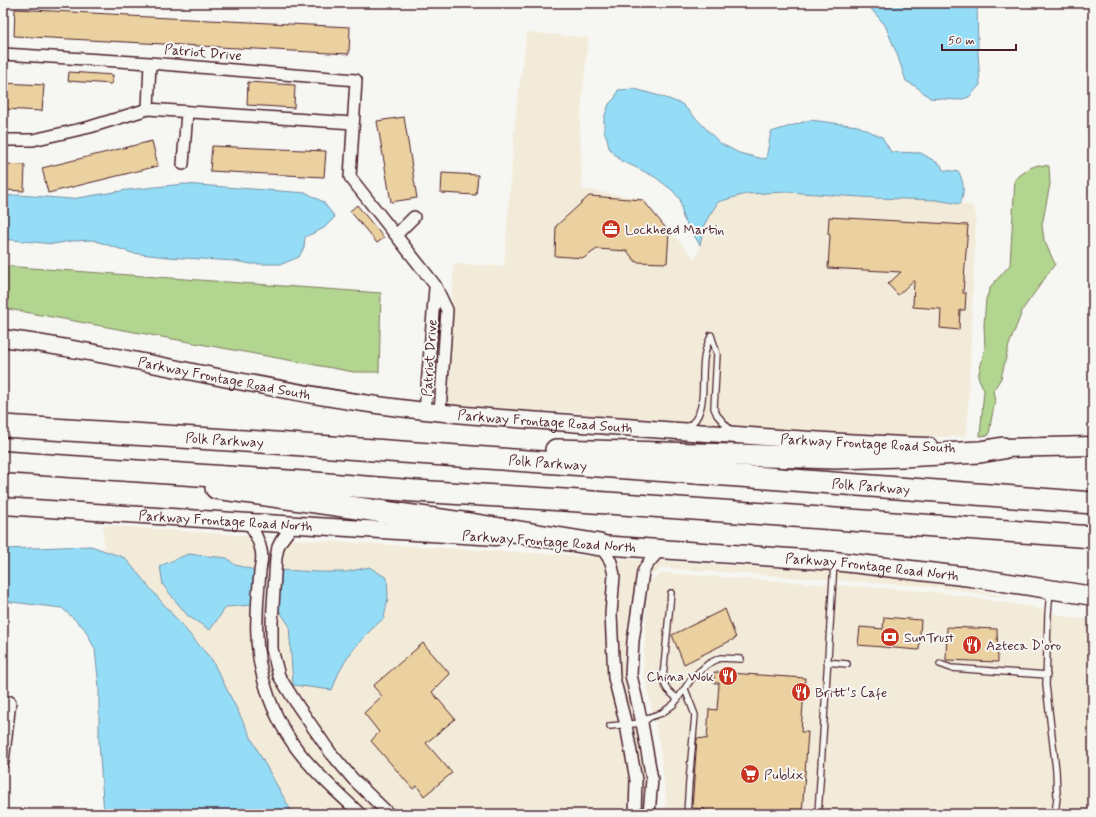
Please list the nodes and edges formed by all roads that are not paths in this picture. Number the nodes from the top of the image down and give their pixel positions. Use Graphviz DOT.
graph roads {
  1 [pos="3,54"];
  2 [pos="150,63"];
  3 [pos="148,109"];
  4 [pos="187,112"];
  5 [pos="353,123"];
  6 [pos="3,140"];
  7 [pos="183,164"];
  8 [pos="414,217"];
  9 [pos="396,235"];
  10 [pos="3,338"];
  11 [pos="433,412"];
  12 [pos="3,426"];
  13 [pos="680,431"];
  14 [pos="736,435"];
  15 [pos="261,442"];
  16 [pos="1093,446"];
  17 [pos="1003,448"];
  18 [pos="3,462"];
  19 [pos="90,467"];
  20 [pos="1093,504"];
  21 [pos="3,506"];
  22 [pos="249,522"];
  23 [pos="293,525"];
  24 [pos="1093,537"];
  25 [pos="600,545"];
  26 [pos="661,549"];
  27 [pos="834,561"];
  28 [pos="1050,590"];
  29 [pos="671,593"];
  30 [pos="1093,596"];
  31 [pos="1093,608"];
  32 [pos="741,659"];
  33 [pos="827,662"];
  34 [pos="847,664"];
  35 [pos="940,664"];
  36 [pos="1047,675"];
  37 [pos="685,688"];
  38 [pos="678,699"];
  39 [pos="10,702"];
  40 [pos="642,723"];
  41 [pos="626,725"];
  42 [pos="610,726"];
  43 [pos="3,762"];
  44 [pos="1055,813"];
  45 [pos="360,814"];
  46 [pos="389,814"];
  47 [pos="635,814"];
  48 [pos="650,814"];
  49 [pos="687,814"];
  50 [pos="818,814"];
  51 [pos="1066,814"];
  1 -- 2 [label="street, Patriot Drive"];
  2 -- 3 [label="street"];
  2 -- 5 [label="street, Patriot Drive"];
  3 -- 4 [label="street"];
  3 -- 6 [label="street"];
  4 -- 5 [label="street"];
  4 -- 7 [label="street"];
  5 -- 9 [label="street, Patriot Drive"];
  8 -- 9 [label="street"];
  9 -- 11 [label="street, Patriot Drive"];
  10 -- 11 [label="main road, Parkway Frontage Road South"];
  11 -- 13 [label="main road, Parkway Frontage Road South"];
  12 -- 15 [label="highway, Polk Parkway"];
  13 -- 14 [label="main road, Parkway Frontage Road South"];
  13 -- 14 [label="lane"];
  14 -- 17 [label="main road, Parkway Frontage Road South"];
  15 -- 17 [label="highway"];
  15 -- 20 [label="highway, Polk Parkway"];
  16 -- 17 [label="main road, Parkway Frontage Road South"];
  18 -- 19 [label="highway"];
  19 -- 24 [label="highway"];
  19 -- 25 [label="highway"];
  21 -- 22 [label="main road, Parkway Frontage Road North"];
  22 -- 23 [label="main road, Parkway Frontage Road North"];
  22 -- 45 [label="street"];
  23 -- 25 [label="main road, Parkway Frontage Road North"];
  23 -- 46 [label="street"];
  25 -- 26 [label="main road, Parkway Frontage Road North"];
  25 -- 41 [label="street"];
  26 -- 27 [label="main road, Parkway Frontage Road North"];
  26 -- 40 [label="street"];
  27 -- 28 [label="main road, Parkway Frontage Road North"];
  27 -- 33 [label="lane"];
  28 -- 30 [label="main road, Parkway Frontage Road North"];
  28 -- 31 [label="main road"];
  28 -- 36 [label="lane"];
  29 -- 38 [label="lane"];
  32 -- 37 [label="lane"];
  33 -- 34 [label="lane"];
  33 -- 50 [label="lane"];
  35 -- 36 [label="lane"];
  36 -- 44 [label="lane"];
  37 -- 38 [label="lane"];
  37 -- 49 [label="lane"];
  38 -- 40 [label="lane"];
  39 -- 43 [label="street"];
  40 -- 41 [label="lane"];
  40 -- 48 [label="street"];
  41 -- 42 [label="lane"];
  41 -- 47 [label="street"];
  44 -- 51 [label="lane"];
}
